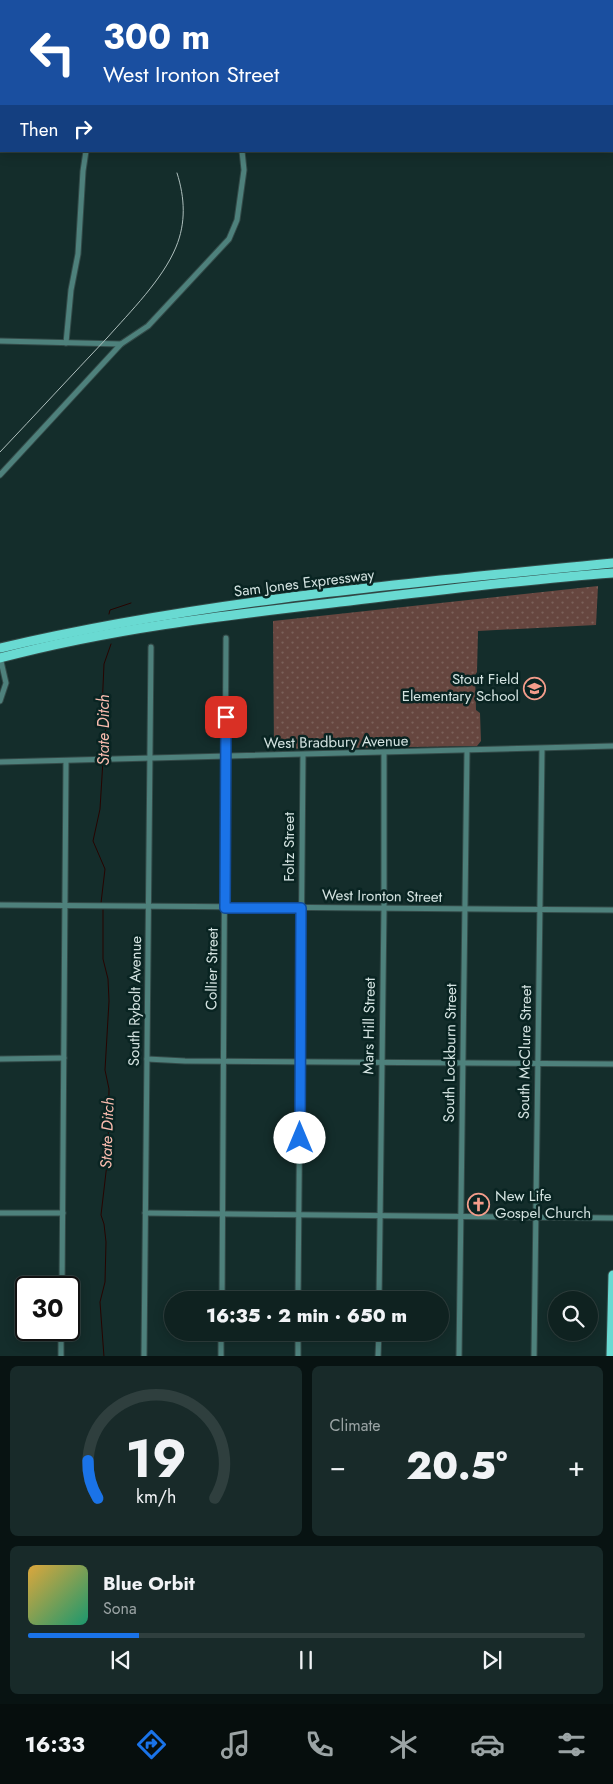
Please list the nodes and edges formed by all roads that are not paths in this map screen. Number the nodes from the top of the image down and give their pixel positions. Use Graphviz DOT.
graph roads {
  1 [pos="86,152"];
  2 [pos="242,152"];
  3 [pos="0,341"];
  4 [pos="66,343"];
  5 [pos="121,344"];
  6 [pos="0,475"];
  7 [pos="613,563"];
  8 [pos="613,573"];
  9 [pos="226,638"];
  10 [pos="151,647"];
  11 [pos="0,648"];
  12 [pos="0,657"];
  13 [pos="0,701"];
  14 [pos="613,746"];
  15 [pos="542,749"];
  16 [pos="467,751"];
  17 [pos="384,753"];
  18 [pos="303,755"];
  19 [pos="226,757"];
  20 [pos="150,759"];
  21 [pos="66,761"];
  22 [pos="0,762"];
  23 [pos="0,905"];
  24 [pos="65,907"];
  25 [pos="148,907"];
  26 [pos="225,908"];
  27 [pos="301,908"];
  28 [pos="384,908"];
  29 [pos="464,909"];
  30 [pos="539,910"];
  31 [pos="613,910"];
  32 [pos="64,1058"];
  33 [pos="0,1059"];
  34 [pos="146,1059"];
  35 [pos="222,1062"];
  36 [pos="300,1062"];
  37 [pos="381,1062"];
  38 [pos="462,1063"];
  39 [pos="537,1063"];
  40 [pos="613,1064"];
  41 [pos="0,1213"];
  42 [pos="63,1213"];
  43 [pos="145,1213"];
  44 [pos="222,1214"];
  45 [pos="299,1215"];
  46 [pos="380,1215"];
  47 [pos="460,1216"];
  48 [pos="536,1217"];
  49 [pos="613,1218"];
  50 [pos="613,1275"];
  51 [pos="62,1276"];
  52 [pos="222,1291"];
  53 [pos="298,1291"];
  54 [pos="379,1291"];
  55 [pos="62,1341"];
  56 [pos="221,1341"];
  57 [pos="298,1341"];
  58 [pos="379,1341"];
  59 [pos="61,1356"];
  60 [pos="144,1356"];
  61 [pos="221,1356"];
  62 [pos="298,1356"];
  63 [pos="378,1356"];
  64 [pos="459,1356"];
  65 [pos="534,1356"];
  66 [pos="612,1356"];
  1 -- 4 [label="street"];
  2 -- 5 [label="street"];
  3 -- 4 [label="street"];
  4 -- 5 [label="street"];
  5 -- 6 [label="street"];
  7 -- 11 [label="main road, Sam Jones Expressway"];
  8 -- 12 [label="main road, Sam Jones Expressway"];
  9 -- 19 [label="street, Collier Street"];
  10 -- 20 [label="street, South Rybolt Avenue"];
  12 -- 13 [label="street"];
  14 -- 15 [label="street, West Bradbury Avenue"];
  15 -- 16 [label="street, West Bradbury Avenue"];
  15 -- 30 [label="street, South McClure Street"];
  16 -- 17 [label="street, West Bradbury Avenue"];
  16 -- 29 [label="street, South Lockburn Street"];
  17 -- 18 [label="street, West Bradbury Avenue"];
  17 -- 28 [label="street, Mars Hill Street"];
  18 -- 19 [label="street, West Bradbury Avenue"];
  18 -- 27 [label="street, Foltz Street"];
  19 -- 20 [label="street, West Bradbury Avenue"];
  19 -- 26 [label="street, Collier Street"];
  20 -- 21 [label="street, West Bradbury Avenue"];
  20 -- 25 [label="street, South Rybolt Avenue"];
  21 -- 22 [label="street, West Bradbury Avenue"];
  21 -- 24 [label="street"];
  23 -- 24 [label="street, West Ironton Street"];
  24 -- 25 [label="street, West Ironton Street"];
  24 -- 32 [label="street"];
  25 -- 26 [label="street, West Ironton Street"];
  25 -- 34 [label="street, South Rybolt Avenue"];
  26 -- 27 [label="street, West Ironton Street"];
  26 -- 35 [label="street, Collier Street"];
  27 -- 28 [label="street, West Ironton Street"];
  27 -- 36 [label="street, Foltz Street"];
  28 -- 29 [label="street, West Ironton Street"];
  28 -- 37 [label="street, Mars Hill Street"];
  29 -- 30 [label="street, West Ironton Street"];
  29 -- 38 [label="street, South Lockburn Street"];
  30 -- 31 [label="street, West Ironton Street"];
  30 -- 39 [label="street, South McClure Street"];
  32 -- 33 [label="street"];
  32 -- 42 [label="street"];
  34 -- 35 [label="street"];
  34 -- 43 [label="street, South Rybolt Avenue"];
  35 -- 36 [label="street"];
  35 -- 44 [label="street, Collier Street"];
  36 -- 37 [label="street"];
  36 -- 45 [label="street, Foltz Street"];
  37 -- 38 [label="street"];
  37 -- 46 [label="street, Mars Hill Street"];
  38 -- 39 [label="street"];
  38 -- 47 [label="street, South Lockburn Street"];
  39 -- 40 [label="street"];
  39 -- 48 [label="street, South McClure Street"];
  41 -- 42 [label="street"];
  42 -- 51 [label="street"];
  43 -- 44 [label="street"];
  43 -- 60 [label="street, South Rybolt Avenue"];
  44 -- 45 [label="street"];
  44 -- 52 [label="street, Collier Street"];
  45 -- 46 [label="street"];
  45 -- 53 [label="street, Foltz Street"];
  46 -- 47 [label="street"];
  46 -- 54 [label="street, Mars Hill Street"];
  47 -- 48 [label="street"];
  47 -- 64 [label="street, South Lockburn Street"];
  48 -- 49 [label="street"];
  48 -- 65 [label="street, South McClure Street"];
  50 -- 66 [label="main road"];
  55 -- 59 [label="street"];
  56 -- 61 [label="street"];
  57 -- 62 [label="street"];
  58 -- 63 [label="street"];
}
